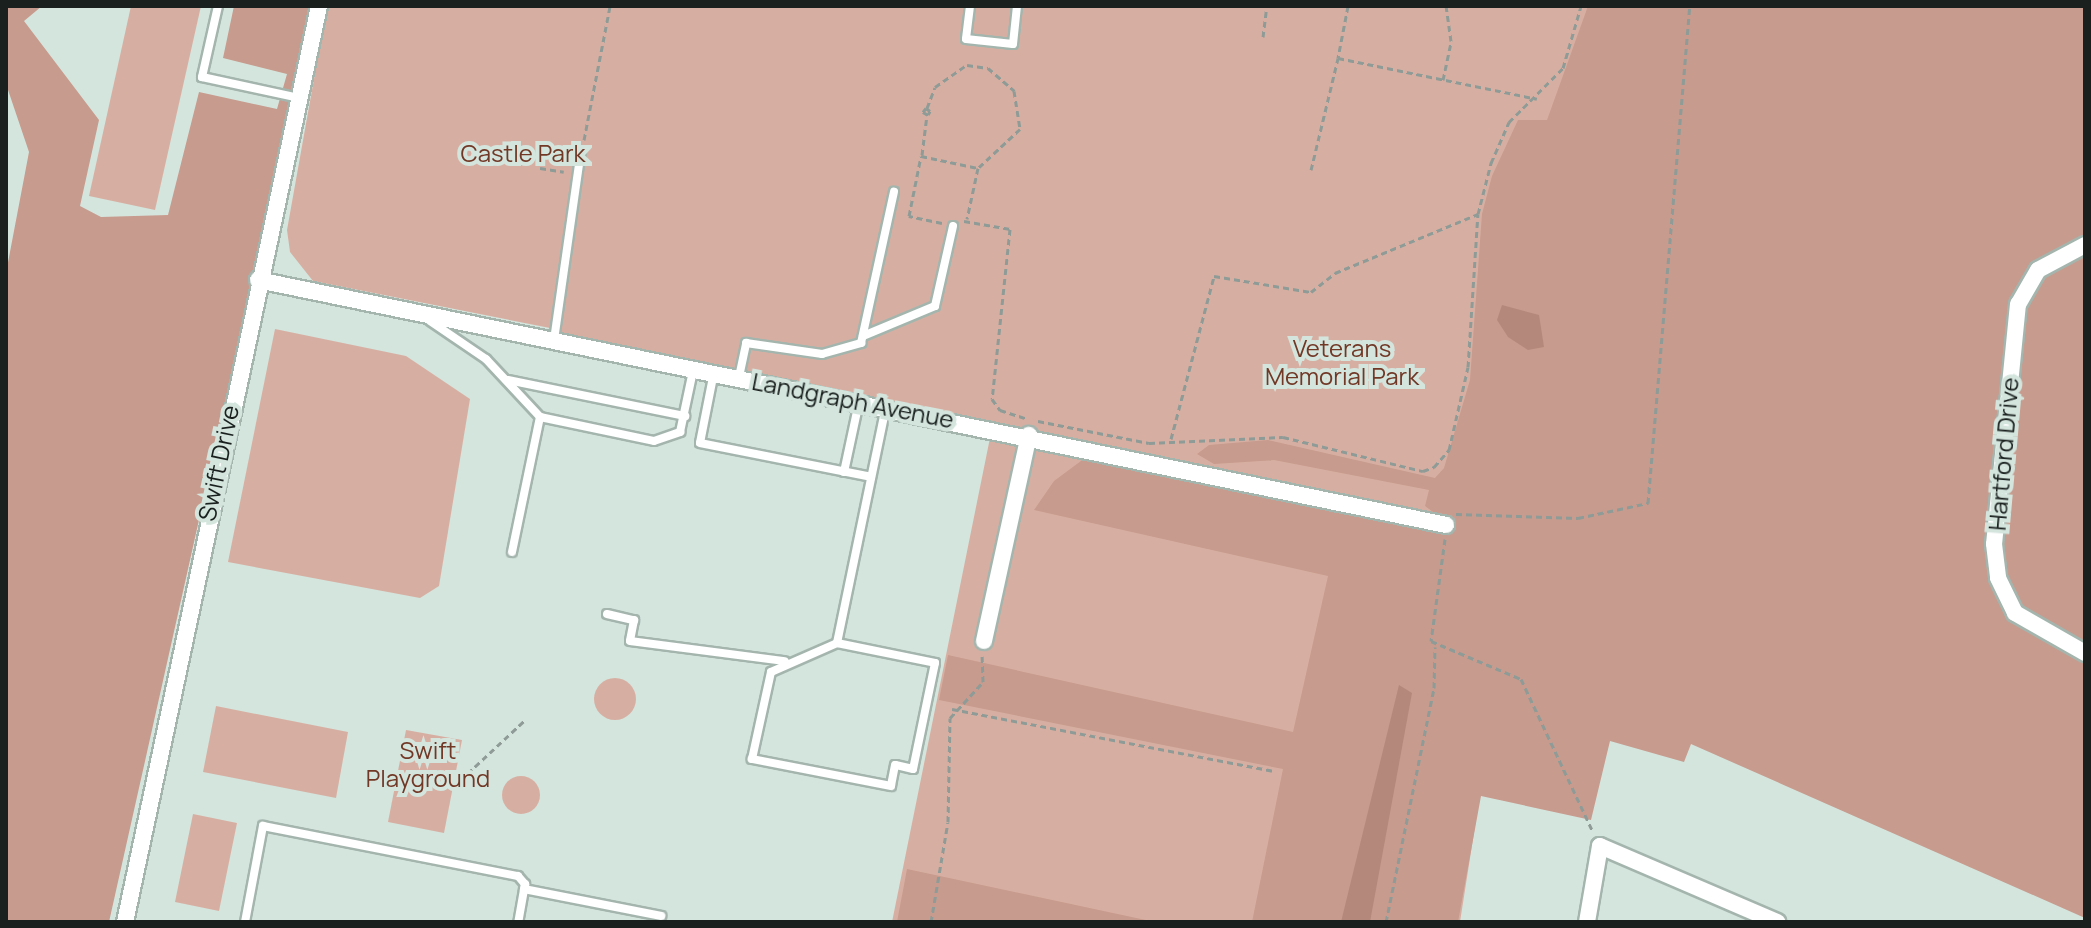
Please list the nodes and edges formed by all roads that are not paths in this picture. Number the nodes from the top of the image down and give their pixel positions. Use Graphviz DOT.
graph roads {
  1 [pos="218,6"];
  2 [pos="319,6"];
  3 [pos="970,6"];
  4 [pos="1017,6"];
  5 [pos="299,98"];
  6 [pos="581,151"];
  7 [pos="894,192"];
  8 [pos="953,226"];
  9 [pos="2085,245"];
  10 [pos="258,280"];
  11 [pos="415,312"];
  12 [pos="863,336"];
  13 [pos="554,340"];
  14 [pos="694,368"];
  15 [pos="714,372"];
  16 [pos="739,377"];
  17 [pos="508,380"];
  18 [pos="859,401"];
  19 [pos="886,406"];
  20 [pos="685,416"];
  21 [pos="540,417"];
  22 [pos="1029,435"];
  23 [pos="844,472"];
  24 [pos="871,477"];
  25 [pos="1445,525"];
  26 [pos="512,552"];
  27 [pos="607,614"];
  28 [pos="984,641"];
  29 [pos="837,643"];
  30 [pos="2085,653"];
  31 [pos="786,661"];
  32 [pos="524,889"];
  33 [pos="661,916"];
  34 [pos="125,922"];
  35 [pos="245,922"];
  36 [pos="518,922"];
  37 [pos="1587,922"];
  38 [pos="1777,922"];
  1 -- 5 [label="lane"];
  2 -- 5 [label="street, Swift Drive"];
  3 -- 4 [label="lane"];
  5 -- 10 [label="street, Swift Drive"];
  6 -- 13 [label="lane"];
  7 -- 12 [label="lane"];
  8 -- 12 [label="lane"];
  9 -- 30 [label="street, Hartford Drive"];
  10 -- 11 [label="street, Landgraph Avenue"];
  10 -- 34 [label="street, Swift Drive"];
  11 -- 13 [label="street, Landgraph Avenue"];
  11 -- 17 [label="lane"];
  12 -- 16 [label="lane"];
  13 -- 14 [label="street, Landgraph Avenue"];
  14 -- 15 [label="street, Landgraph Avenue"];
  14 -- 20 [label="lane"];
  15 -- 16 [label="street, Landgraph Avenue"];
  15 -- 23 [label="lane"];
  16 -- 18 [label="street, Landgraph Avenue"];
  17 -- 20 [label="lane"];
  17 -- 21 [label="lane"];
  18 -- 19 [label="street, Landgraph Avenue"];
  18 -- 23 [label="lane"];
  19 -- 22 [label="street, Landgraph Avenue"];
  19 -- 24 [label="lane"];
  20 -- 21 [label="lane"];
  21 -- 26 [label="lane"];
  22 -- 25 [label="street, Landgraph Avenue"];
  22 -- 28 [label="street"];
  23 -- 24 [label="lane"];
  24 -- 29 [label="lane"];
  27 -- 31 [label="lane"];
  29 -- 31 [label="lane"];
  29 -- 31 [label="lane"];
  32 -- 33 [label="lane"];
  32 -- 35 [label="lane"];
  32 -- 36 [label="lane"];
  37 -- 38 [label="street"];
}
